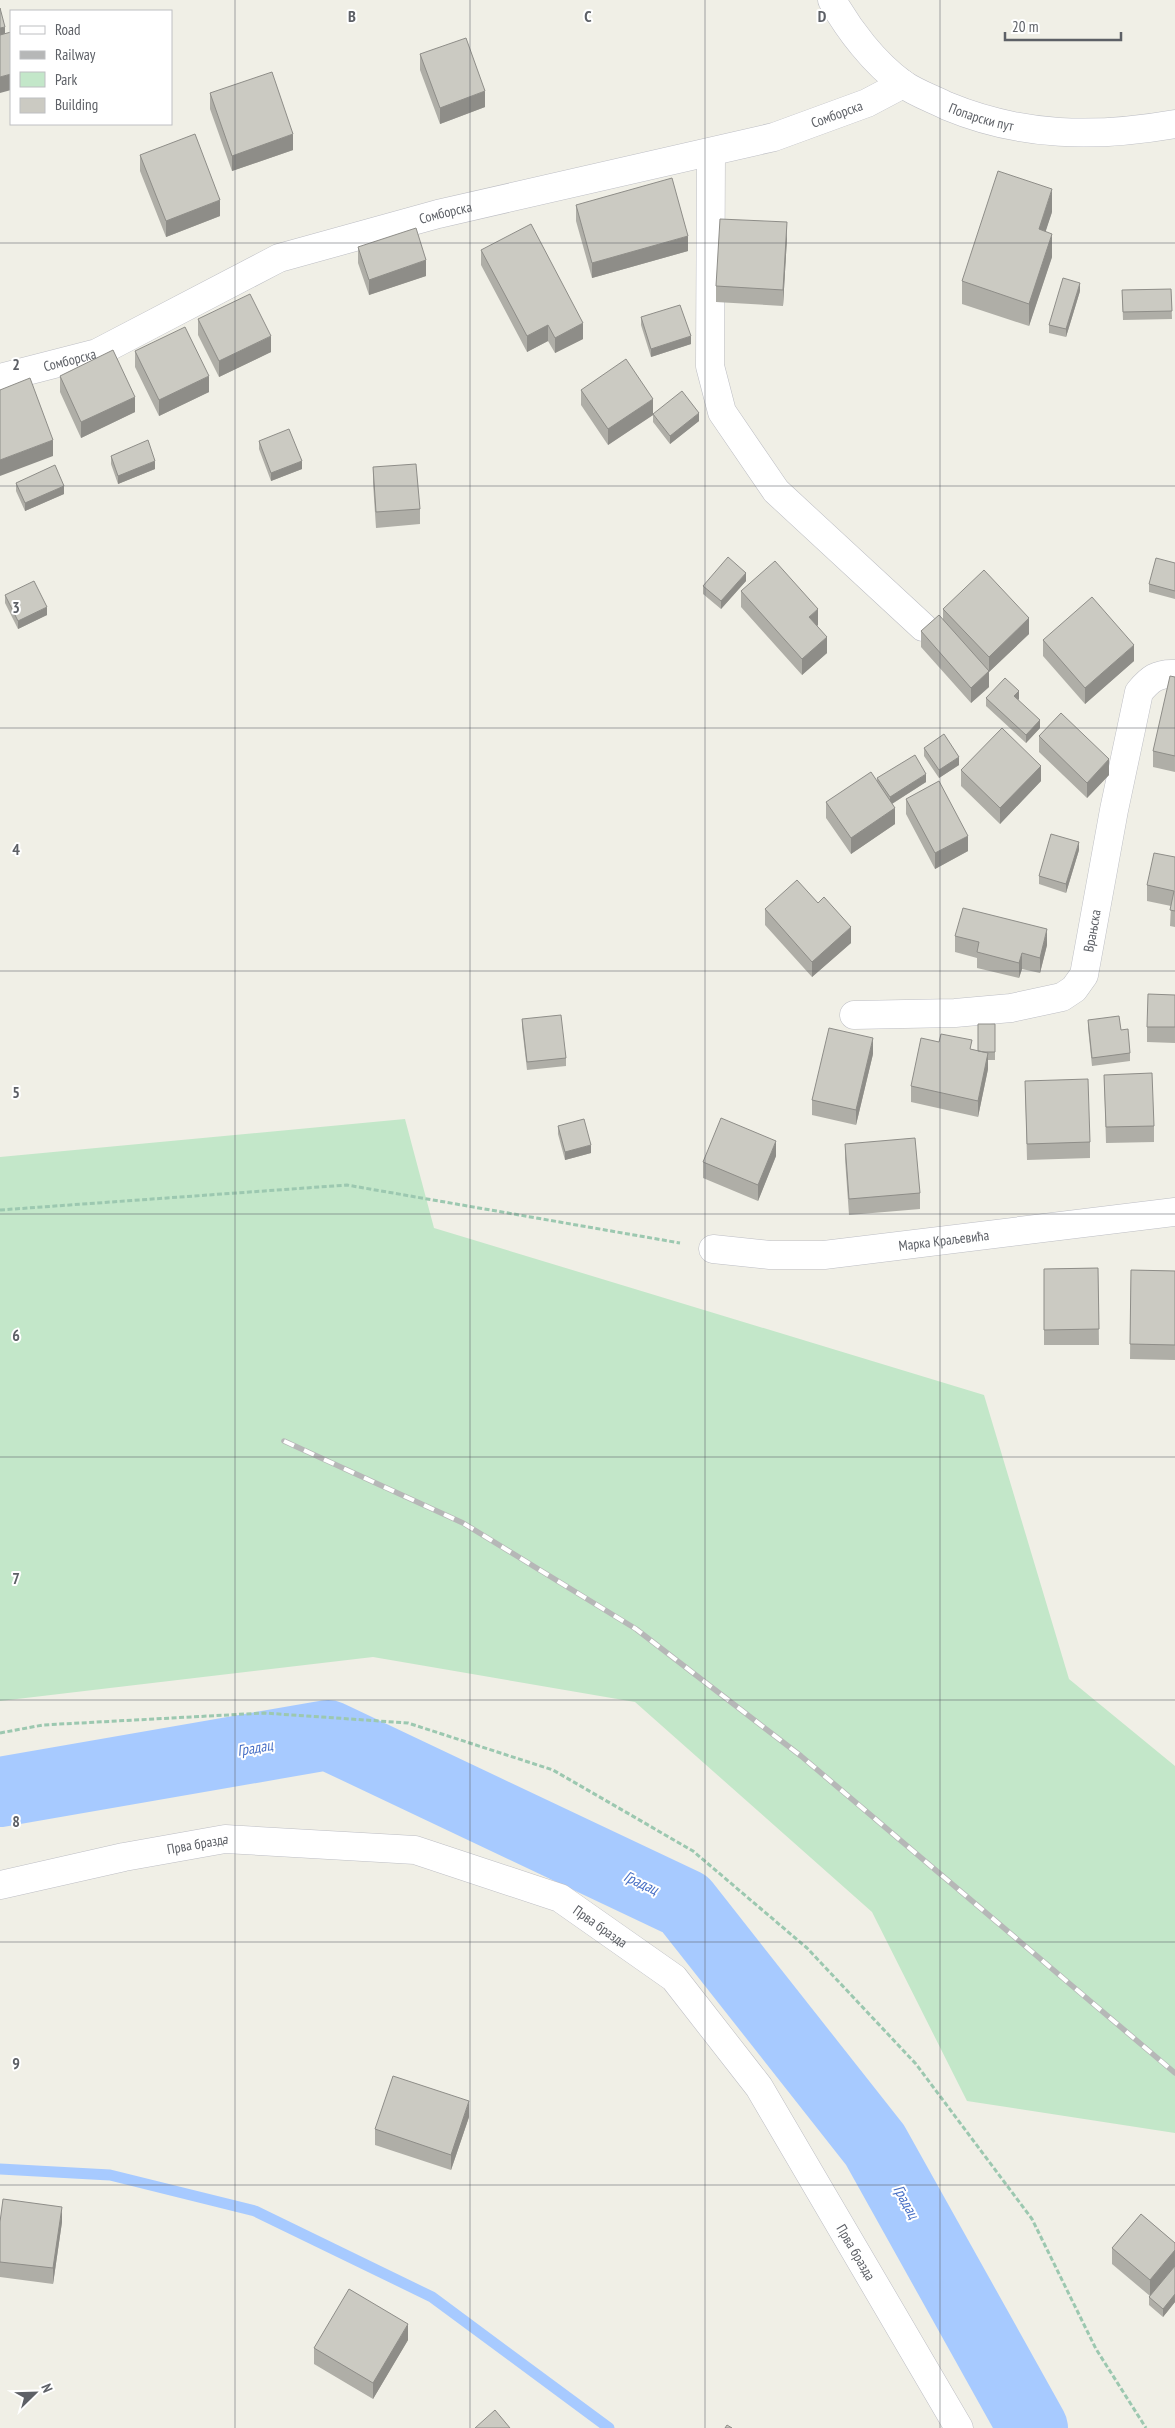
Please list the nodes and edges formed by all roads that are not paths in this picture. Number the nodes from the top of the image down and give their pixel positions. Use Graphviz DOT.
graph roads {
  1 [pos="832,0"];
  2 [pos="904,84"];
  3 [pos="1175,124"];
  4 [pos="711,152"];
  5 [pos="0,378"];
  6 [pos="923,628"];
  7 [pos="1175,674"];
  8 [pos="854,1014"];
  9 [pos="1175,1212"];
  10 [pos="713,1249"];
  11 [pos="0,1885"];
  12 [pos="959,2428"];
  1 -- 2 [label="street, Попарски пут"];
  2 -- 3 [label="street, Попарски пут"];
  2 -- 4 [label="street, Сомборска"];
  4 -- 5 [label="street, Сомборска"];
  4 -- 6 [label="street"];
  7 -- 8 [label="street, Врањска"];
  9 -- 10 [label="street, Марка Краљевића"];
  11 -- 12 [label="street, Прва бразда"];
}
